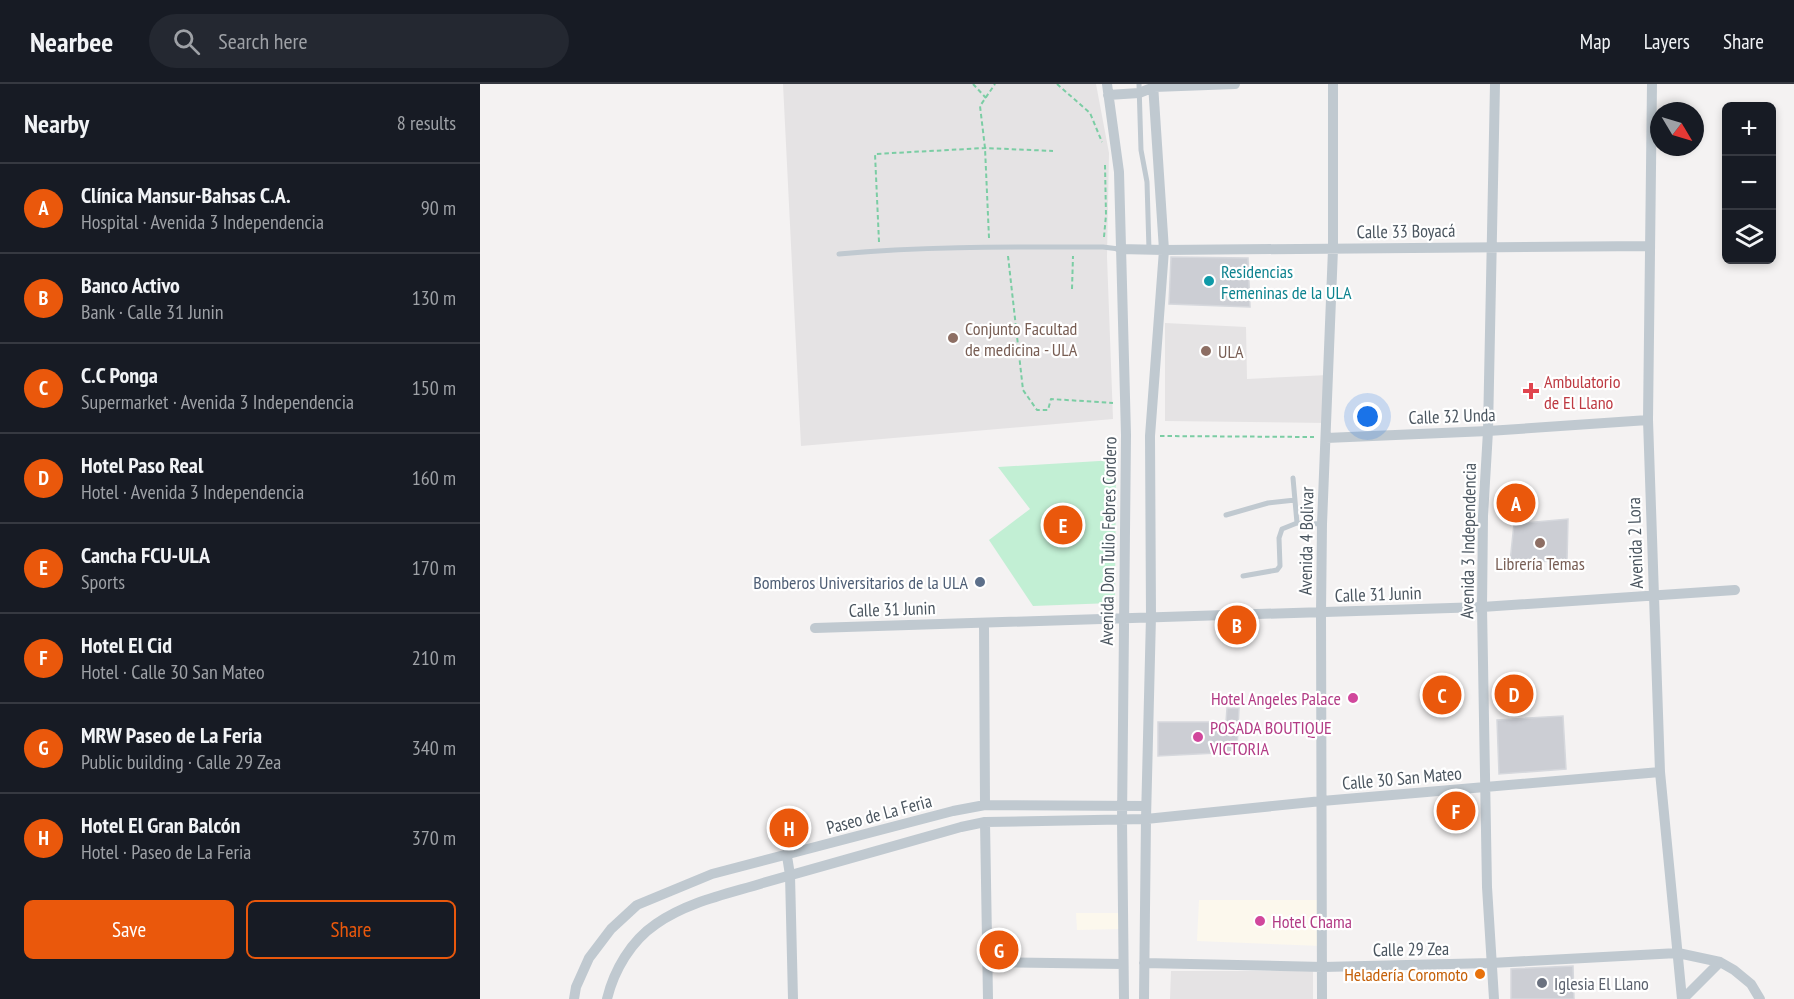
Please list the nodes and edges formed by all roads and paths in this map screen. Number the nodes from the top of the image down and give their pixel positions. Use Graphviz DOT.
graph roads {
  1 [pos="973,84"];
  2 [pos="995,84"];
  3 [pos="1058,84"];
  4 [pos="1235,84"];
  5 [pos="1333,84"];
  6 [pos="1495,84"];
  7 [pos="1652,84"];
  8 [pos="1153,86"];
  9 [pos="1139,89"];
  10 [pos="1107,90"];
  11 [pos="986,98"];
  12 [pos="985,148"];
  13 [pos="1105,149"];
  14 [pos="1053,151"];
  15 [pos="1105,160"];
  16 [pos="1491,246"];
  17 [pos="1649,246"];
  18 [pos="990,247"];
  19 [pos="1008,247"];
  20 [pos="1073,247"];
  21 [pos="1103,247"];
  22 [pos="1120,249"];
  23 [pos="1333,249"];
  24 [pos="1149,250"];
  25 [pos="1164,250"];
  26 [pos="880,251"];
  27 [pos="839,254"];
  28 [pos="1072,289"];
  29 [pos="1125,404"];
  30 [pos="1648,420"];
  31 [pos="1488,431"];
  32 [pos="1150,436"];
  33 [pos="1326,438"];
  34 [pos="1293,478"];
  35 [pos="1295,500"];
  36 [pos="1226,515"];
  37 [pos="1297,523"];
  38 [pos="1322,524"];
  39 [pos="1243,576"];
  40 [pos="1735,590"];
  41 [pos="1654,596"];
  42 [pos="1482,607"];
  43 [pos="1321,612"];
  44 [pos="1151,616"];
  45 [pos="1123,618"];
  46 [pos="984,623"];
  47 [pos="814,628"];
  48 [pos="1660,772"];
  49 [pos="1485,787"];
  50 [pos="1322,801"];
  51 [pos="985,805"];
  52 [pos="1123,806"];
  53 [pos="1146,806"];
  54 [pos="1146,819"];
  55 [pos="1122,820"];
  56 [pos="985,822"];
  57 [pos="787,856"];
  58 [pos="790,875"];
  59 [pos="1678,953"];
  60 [pos="988,962"];
  61 [pos="1720,962"];
  62 [pos="1144,963"];
  63 [pos="1491,963"];
  64 [pos="1123,964"];
  65 [pos="1323,967"];
  66 [pos="574,999"];
  67 [pos="607,999"];
  68 [pos="793,999"];
  69 [pos="988,999"];
  70 [pos="1124,999"];
  71 [pos="1144,999"];
  72 [pos="1322,999"];
  73 [pos="1494,999"];
  74 [pos="1682,999"];
  75 [pos="1760,999"];
  1 -- 11 [label="path"];
  2 -- 11 [label="path"];
  3 -- 13 [label="path"];
  4 -- 8 [label="street"];
  5 -- 23 [label="street, Avenida 4 Bolivar"];
  6 -- 16 [label="street, Avenida 3 Independencia"];
  7 -- 17 [label="street, Avenida 2 Lora"];
  8 -- 9 [label="street"];
  8 -- 25 [label="street"];
  9 -- 10 [label="street"];
  9 -- 24 [label="lane"];
  10 -- 22 [label="street, Avenida Don Tulio Febres Cordero"];
  11 -- 12 [label="path"];
  12 -- 14 [label="path"];
  12 -- 18 [label="path"];
  12 -- 26 [label="path"];
  15 -- 21 [label="path"];
  16 -- 17 [label="street, Calle 33 Boyacá"];
  16 -- 23 [label="street, Calle 33 Boyacá"];
  16 -- 31 [label="street, Avenida 3 Independencia"];
  17 -- 30 [label="street, Avenida 2 Lora"];
  18 -- 19 [label="lane"];
  18 -- 26 [label="lane"];
  19 -- 20 [label="lane"];
  19 -- 29 [label="path"];
  20 -- 21 [label="lane"];
  20 -- 28 [label="path"];
  21 -- 22 [label="lane"];
  22 -- 24 [label="street, Calle 33 Boyacá"];
  22 -- 29 [label="street, Avenida Don Tulio Febres Cordero"];
  23 -- 25 [label="street, Calle 33 Boyacá"];
  23 -- 33 [label="street, Avenida 4 Bolivar"];
  24 -- 25 [label="street, Calle 33 Boyacá"];
  25 -- 32 [label="street"];
  26 -- 27 [label="lane"];
  29 -- 45 [label="street, Avenida Don Tulio Febres Cordero"];
  30 -- 31 [label="street, Calle 32 Unda"];
  30 -- 41 [label="street, Avenida 2 Lora"];
  31 -- 33 [label="street, Calle 32 Unda"];
  31 -- 42 [label="street, Avenida 3 Independencia"];
  32 -- 33 [label="path"];
  32 -- 44 [label="street"];
  33 -- 38 [label="street, Avenida 4 Bolivar"];
  34 -- 35 [label="lane"];
  35 -- 36 [label="lane"];
  35 -- 37 [label="lane"];
  37 -- 38 [label="lane"];
  37 -- 39 [label="lane"];
  38 -- 43 [label="street, Avenida 4 Bolivar"];
  40 -- 41 [label="street, Calle 31 Junin"];
  41 -- 42 [label="street, Calle 31 Junin"];
  41 -- 48 [label="street, Avenida 2 Lora"];
  42 -- 43 [label="street, Calle 31 Junin"];
  42 -- 49 [label="street, Avenida 3 Independencia"];
  43 -- 44 [label="street, Calle 31 Junin"];
  43 -- 50 [label="street, Avenida 4 Bolivar"];
  44 -- 45 [label="street, Calle 31 Junin"];
  44 -- 53 [label="street"];
  45 -- 46 [label="street, Calle 31 Junin"];
  45 -- 52 [label="street, Avenida Don Tulio Febres Cordero"];
  46 -- 47 [label="street, Calle 31 Junin"];
  46 -- 51 [label="street"];
  48 -- 49 [label="street, Calle 30 San Mateo"];
  48 -- 59 [label="street, Avenida 2 Lora"];
  49 -- 50 [label="street, Calle 30 San Mateo"];
  49 -- 63 [label="street, Avenida 3 Independencia"];
  50 -- 54 [label="street, Calle 30 San Mateo"];
  50 -- 65 [label="street, Avenida 4 Bolivar"];
  51 -- 52 [label="street, Paseo de La Feria"];
  51 -- 57 [label="street, Paseo de La Feria"];
  52 -- 53 [label="street, Paseo de La Feria"];
  52 -- 55 [label="street, Avenida Don Tulio Febres Cordero"];
  53 -- 54 [label="street"];
  54 -- 55 [label="street, Calle 30 San Mateo"];
  54 -- 62 [label="street"];
  55 -- 56 [label="street"];
  55 -- 64 [label="street, Avenida Don Tulio Febres Cordero"];
  56 -- 58 [label="street, Paseo de La Feria"];
  56 -- 60 [label="street"];
  57 -- 58 [label="street"];
  57 -- 66 [label="street, Paseo de La Feria"];
  58 -- 67 [label="street, Paseo de La Feria"];
  58 -- 68 [label="street"];
  59 -- 61 [label="street, Calle 29 Zea"];
  59 -- 63 [label="street, Calle 29 Zea"];
  59 -- 74 [label="street, Avenida 2 Lora"];
  60 -- 64 [label="street"];
  60 -- 69 [label="street"];
  61 -- 74 [label="street"];
  61 -- 75 [label="street"];
  62 -- 65 [label="street, Calle 29 Zea"];
  62 -- 71 [label="street"];
  63 -- 65 [label="street, Calle 29 Zea"];
  63 -- 73 [label="street, Avenida 3 Independencia"];
  64 -- 70 [label="street, Avenida Don Tulio Febres Cordero"];
  65 -- 72 [label="street, Avenida 4 Bolivar"];
}
